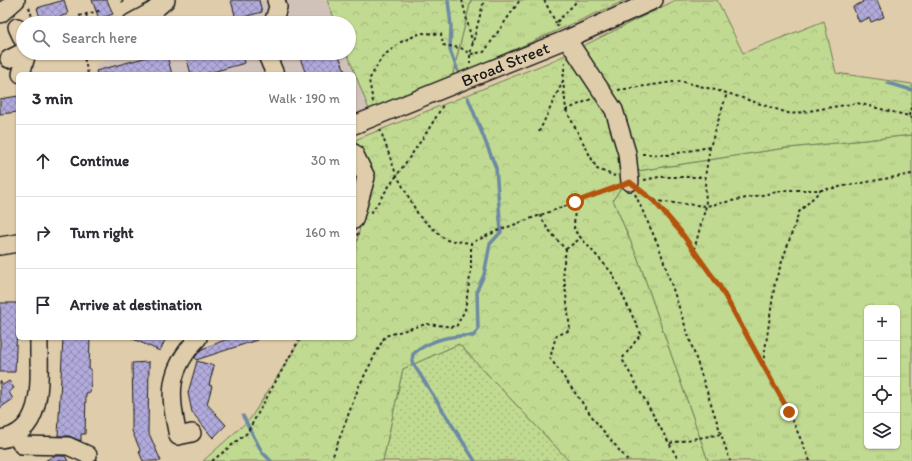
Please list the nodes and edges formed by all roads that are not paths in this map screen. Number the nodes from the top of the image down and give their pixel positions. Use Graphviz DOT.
graph roads {
  1 [pos="166,0"];
  2 [pos="276,0"];
  3 [pos="654,0"];
  4 [pos="23,3"];
  5 [pos="0,14"];
  6 [pos="144,16"];
  7 [pos="275,16"];
  8 [pos="567,39"];
  9 [pos="25,60"];
  10 [pos="269,60"];
  11 [pos="22,72"];
  12 [pos="273,72"];
  13 [pos="356,124"];
  14 [pos="356,157"];
  15 [pos="630,182"];
  16 [pos="361,222"];
  17 [pos="16,243"];
  18 [pos="0,246"];
  19 [pos="39,340"];
  20 [pos="196,340"];
  21 [pos="185,434"];
  22 [pos="17,435"];
  23 [pos="0,439"];
  24 [pos="88,455"];
  1 -- 6 [label="street"];
  2 -- 7 [label="street"];
  3 -- 8 [label="street, Broad Street"];
  4 -- 5 [label="street"];
  8 -- 13 [label="street, Broad Street"];
  8 -- 15 [label="street"];
  9 -- 11 [label="street"];
  10 -- 12 [label="street"];
  14 -- 16 [label="street"];
  17 -- 18 [label="street"];
  19 -- 22 [label="street"];
  20 -- 21 [label="street"];
  22 -- 23 [label="street"];
  22 -- 24 [label="street"];
}
